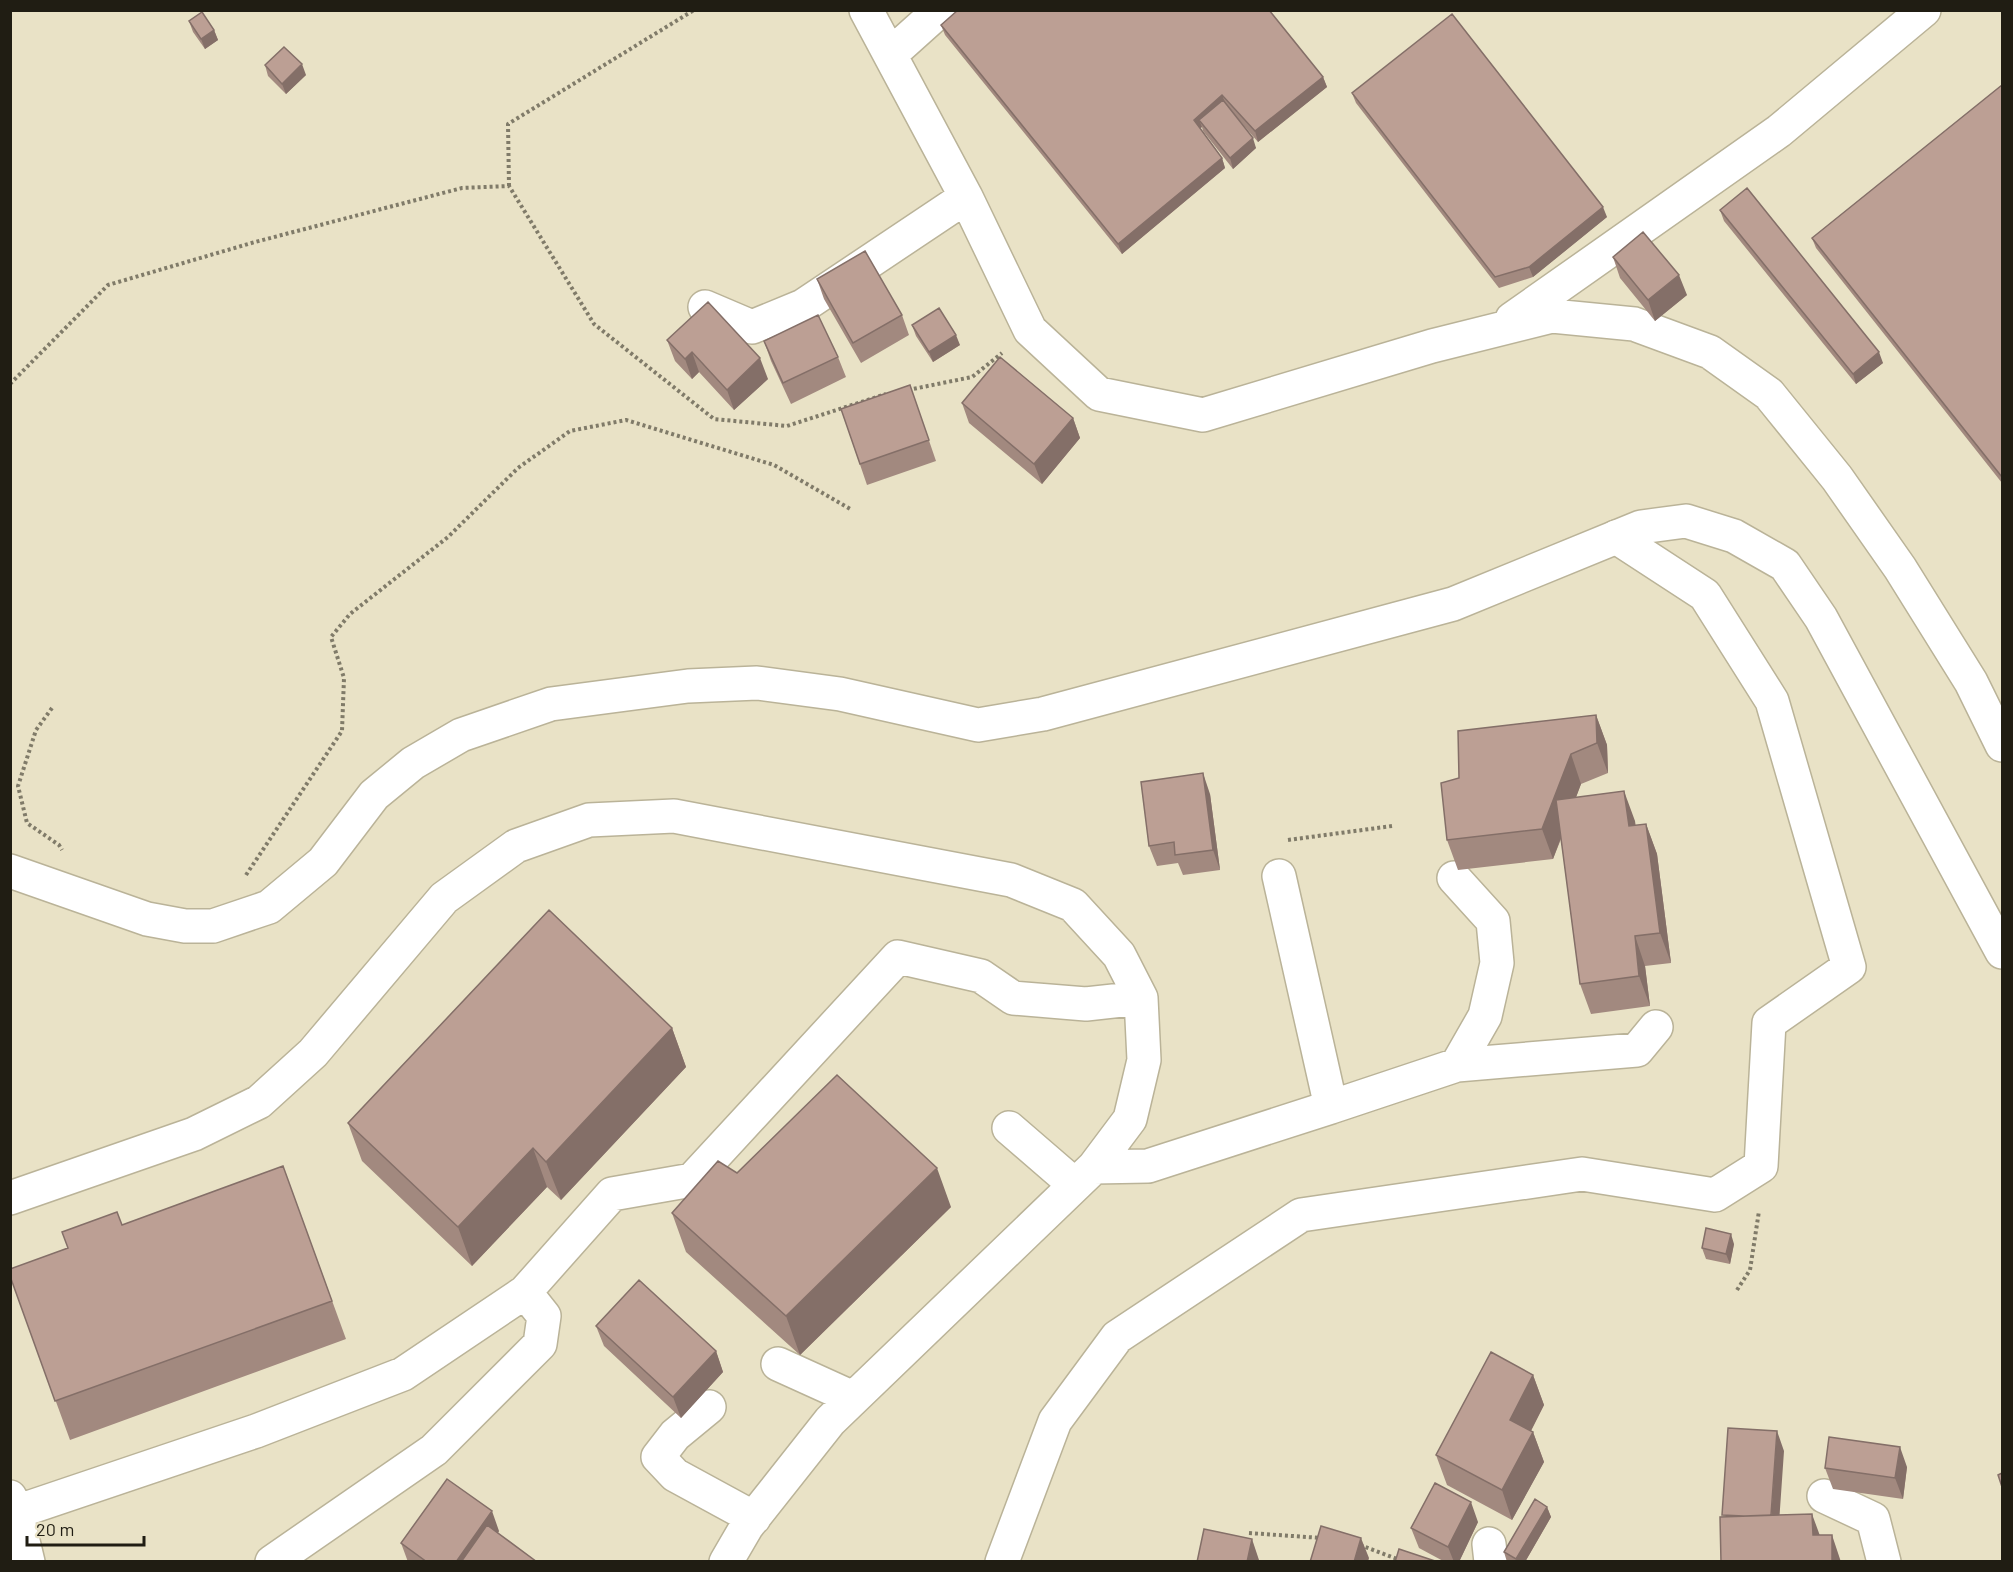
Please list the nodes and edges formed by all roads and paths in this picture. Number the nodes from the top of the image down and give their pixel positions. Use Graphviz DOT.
graph roads {
  1 [pos="694,10"];
  2 [pos="867,10"];
  3 [pos="940,10"];
  4 [pos="1924,10"];
  5 [pos="891,54"];
  6 [pos="510,186"];
  7 [pos="966,197"];
  8 [pos="705,307"];
  9 [pos="1030,330"];
  10 [pos="1491,333"];
  11 [pos="10,384"];
  12 [pos="899,392"];
  13 [pos="888,394"];
  14 [pos="852,510"];
  15 [pos="1616,537"];
  16 [pos="52,708"];
  17 [pos="2002,745"];
  18 [pos="1392,826"];
  19 [pos="1287,840"];
  20 [pos="10,871"];
  21 [pos="1279,876"];
  22 [pos="244,877"];
  23 [pos="1454,878"];
  24 [pos="85,897"];
  25 [pos="2002,952"];
  26 [pos="1141,998"];
  27 [pos="1656,1027"];
  28 [pos="1457,1065"];
  29 [pos="1331,1107"];
  30 [pos="1009,1128"];
  31 [pos="1752,1172"];
  32 [pos="1084,1176"];
  33 [pos="10,1198"];
  34 [pos="1737,1290"];
  35 [pos="525,1292"];
  36 [pos="778,1364"];
  37 [pos="853,1398"];
  38 [pos="709,1407"];
  39 [pos="1824,1496"];
  40 [pos="13,1504"];
  41 [pos="754,1518"];
  42 [pos="1249,1533"];
  43 [pos="1328,1539"];
  44 [pos="1351,1540"];
  45 [pos="28,1562"];
  46 [pos="272,1562"];
  47 [pos="726,1562"];
  48 [pos="1002,1562"];
  49 [pos="1405,1562"];
  50 [pos="1884,1562"];
  1 -- 6 [label="path"];
  2 -- 5 [label="street"];
  3 -- 5 [label="street"];
  4 -- 10 [label="street"];
  5 -- 7 [label="street"];
  6 -- 11 [label="path"];
  6 -- 13 [label="path"];
  7 -- 8 [label="street"];
  7 -- 9 [label="street"];
  9 -- 10 [label="street"];
  9 -- 12 [label="path"];
  10 -- 17 [label="street"];
  14 -- 22 [label="path"];
  15 -- 24 [label="street"];
  15 -- 25 [label="street"];
  15 -- 31 [label="street"];
  16 -- 24 [label="path"];
  18 -- 19 [label="path"];
  20 -- 24 [label="street"];
  21 -- 29 [label="street"];
  23 -- 28 [label="street"];
  26 -- 32 [label="street"];
  26 -- 33 [label="street"];
  26 -- 35 [label="street"];
  27 -- 28 [label="street"];
  28 -- 29 [label="street"];
  29 -- 32 [label="street"];
  30 -- 32 [label="street"];
  31 -- 34 [label="path"];
  31 -- 48 [label="street"];
  32 -- 37 [label="street"];
  35 -- 40 [label="street"];
  35 -- 46 [label="street"];
  36 -- 37 [label="street"];
  37 -- 41 [label="street"];
  38 -- 41 [label="street"];
  39 -- 50 [label="street"];
  40 -- 45 [label="street"];
  41 -- 47 [label="street"];
  42 -- 43 [label="path"];
  44 -- 49 [label="path"];
}
